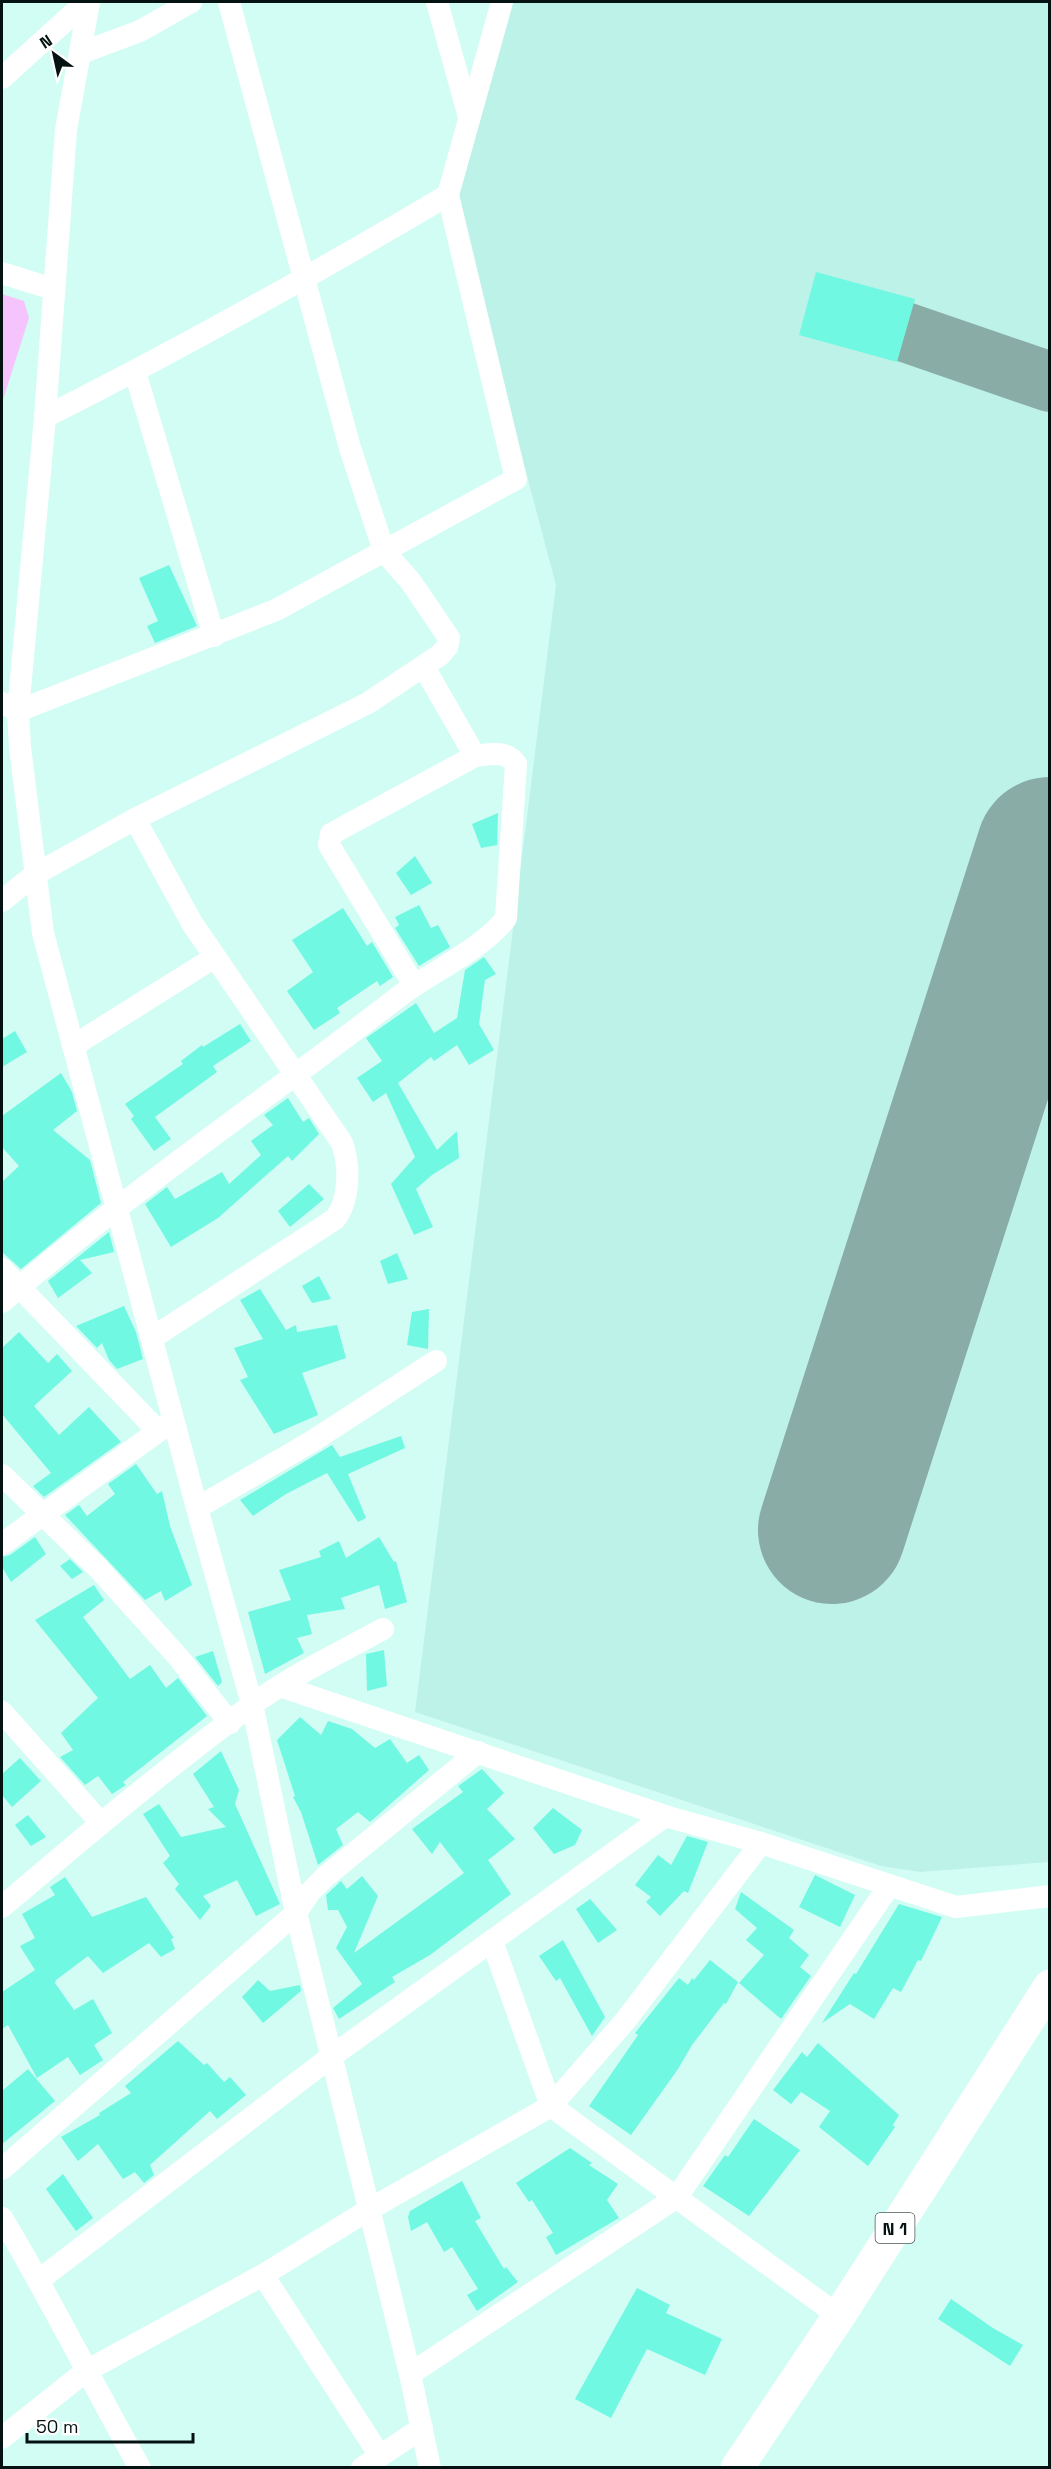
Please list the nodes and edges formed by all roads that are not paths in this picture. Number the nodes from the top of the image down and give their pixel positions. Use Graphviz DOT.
graph roads {
  1 [pos="88,2"];
  2 [pos="191,2"];
  3 [pos="230,2"];
  4 [pos="437,2"];
  5 [pos="502,2"];
  6 [pos="81,52"];
  7 [pos="2,78"];
  8 [pos="469,117"];
  9 [pos="448,195"];
  10 [pos="2,273"];
  11 [pos="304,280"];
  12 [pos="53,289"];
  13 [pos="135,372"];
  14 [pos="45,417"];
  15 [pos="384,551"];
  16 [pos="214,636"];
  17 [pos="424,667"];
  18 [pos="10,707"];
  19 [pos="11,747"];
  20 [pos="475,756"];
  21 [pos="135,819"];
  22 [pos="34,875"];
  23 [pos="2,901"];
  24 [pos="215,957"];
  25 [pos="414,985"];
  26 [pos="73,1046"];
  27 [pos="295,1077"];
  28 [pos="116,1209"];
  29 [pos="2,1269"];
  30 [pos="19,1287"];
  31 [pos="2,1302"];
  32 [pos="152,1338"];
  33 [pos="436,1361"];
  34 [pos="166,1425"];
  35 [pos="2,1475"];
  36 [pos="196,1508"];
  37 [pos="42,1514"];
  38 [pos="2,1544"];
  39 [pos="383,1629"];
  40 [pos="280,1686"];
  41 [pos="252,1704"];
  42 [pos="2,1712"];
  43 [pos="230,1723"];
  44 [pos="478,1752"];
  45 [pos="664,1816"];
  46 [pos="101,1823"];
  47 [pos="761,1843"];
  48 [pos="889,1886"];
  49 [pos="1050,1896"];
  50 [pos="2,1907"];
  51 [pos="296,1913"];
  52 [pos="492,1941"];
  53 [pos="1050,1986"];
  54 [pos="332,2056"];
  55 [pos="551,2106"];
  56 [pos="2,2169"];
  57 [pos="676,2197"];
  58 [pos="370,2209"];
  59 [pos="2,2218"];
  60 [pos="263,2275"];
  61 [pos="39,2280"];
  62 [pos="839,2316"];
  63 [pos="86,2372"];
  64 [pos="410,2374"];
  65 [pos="422,2428"];
  66 [pos="2,2438"];
  67 [pos="371,2462"];
  68 [pos="140,2468"];
  69 [pos="430,2468"];
  70 [pos="737,2468"];
  1 -- 6 [label="street"];
  1 -- 7 [label="street"];
  2 -- 6 [label="street"];
  3 -- 11 [label="street"];
  4 -- 8 [label="street"];
  5 -- 8 [label="street"];
  6 -- 12 [label="street"];
  8 -- 9 [label="street"];
  9 -- 11 [label="street"];
  9 -- 15 [label="street"];
  10 -- 12 [label="street"];
  11 -- 13 [label="street"];
  11 -- 15 [label="street"];
  12 -- 14 [label="street"];
  13 -- 14 [label="street"];
  13 -- 16 [label="street"];
  14 -- 18 [label="street"];
  15 -- 16 [label="street"];
  15 -- 17 [label="street"];
  16 -- 18 [label="street"];
  17 -- 20 [label="street"];
  17 -- 21 [label="street"];
  18 -- 19 [label="street"];
  19 -- 22 [label="street"];
  20 -- 25 [label="street"];
  20 -- 25 [label="street"];
  21 -- 22 [label="street"];
  21 -- 24 [label="street"];
  22 -- 23 [label="street"];
  22 -- 26 [label="street"];
  24 -- 26 [label="street"];
  24 -- 27 [label="street"];
  25 -- 27 [label="street"];
  26 -- 28 [label="street"];
  27 -- 28 [label="street"];
  27 -- 32 [label="street"];
  28 -- 30 [label="street"];
  28 -- 32 [label="street"];
  29 -- 30 [label="street"];
  30 -- 31 [label="street"];
  30 -- 34 [label="street"];
  32 -- 34 [label="street"];
  33 -- 36 [label="street"];
  34 -- 36 [label="street"];
  34 -- 37 [label="street"];
  35 -- 37 [label="street"];
  36 -- 41 [label="street"];
  37 -- 38 [label="street"];
  37 -- 43 [label="street"];
  39 -- 40 [label="street"];
  40 -- 41 [label="street"];
  40 -- 44 [label="street"];
  41 -- 43 [label="street"];
  41 -- 51 [label="street"];
  42 -- 46 [label="street"];
  43 -- 46 [label="street"];
  44 -- 45 [label="street"];
  44 -- 51 [label="street"];
  45 -- 47 [label="street"];
  45 -- 52 [label="street"];
  46 -- 50 [label="street"];
  47 -- 48 [label="street"];
  47 -- 55 [label="street"];
  48 -- 49 [label="street"];
  48 -- 57 [label="street"];
  51 -- 54 [label="street"];
  51 -- 56 [label="street"];
  52 -- 54 [label="street"];
  52 -- 55 [label="street"];
  53 -- 62 [label="highway, N 1"];
  54 -- 58 [label="street"];
  54 -- 61 [label="street"];
  55 -- 57 [label="street"];
  55 -- 58 [label="street"];
  57 -- 62 [label="street"];
  57 -- 64 [label="street"];
  58 -- 60 [label="street"];
  58 -- 64 [label="street"];
  59 -- 61 [label="street"];
  60 -- 63 [label="street"];
  60 -- 67 [label="street"];
  61 -- 63 [label="street"];
  62 -- 70 [label="highway, N 1"];
  63 -- 66 [label="street"];
  63 -- 68 [label="street"];
  64 -- 65 [label="street"];
  65 -- 67 [label="street"];
  65 -- 69 [label="street"];
}
